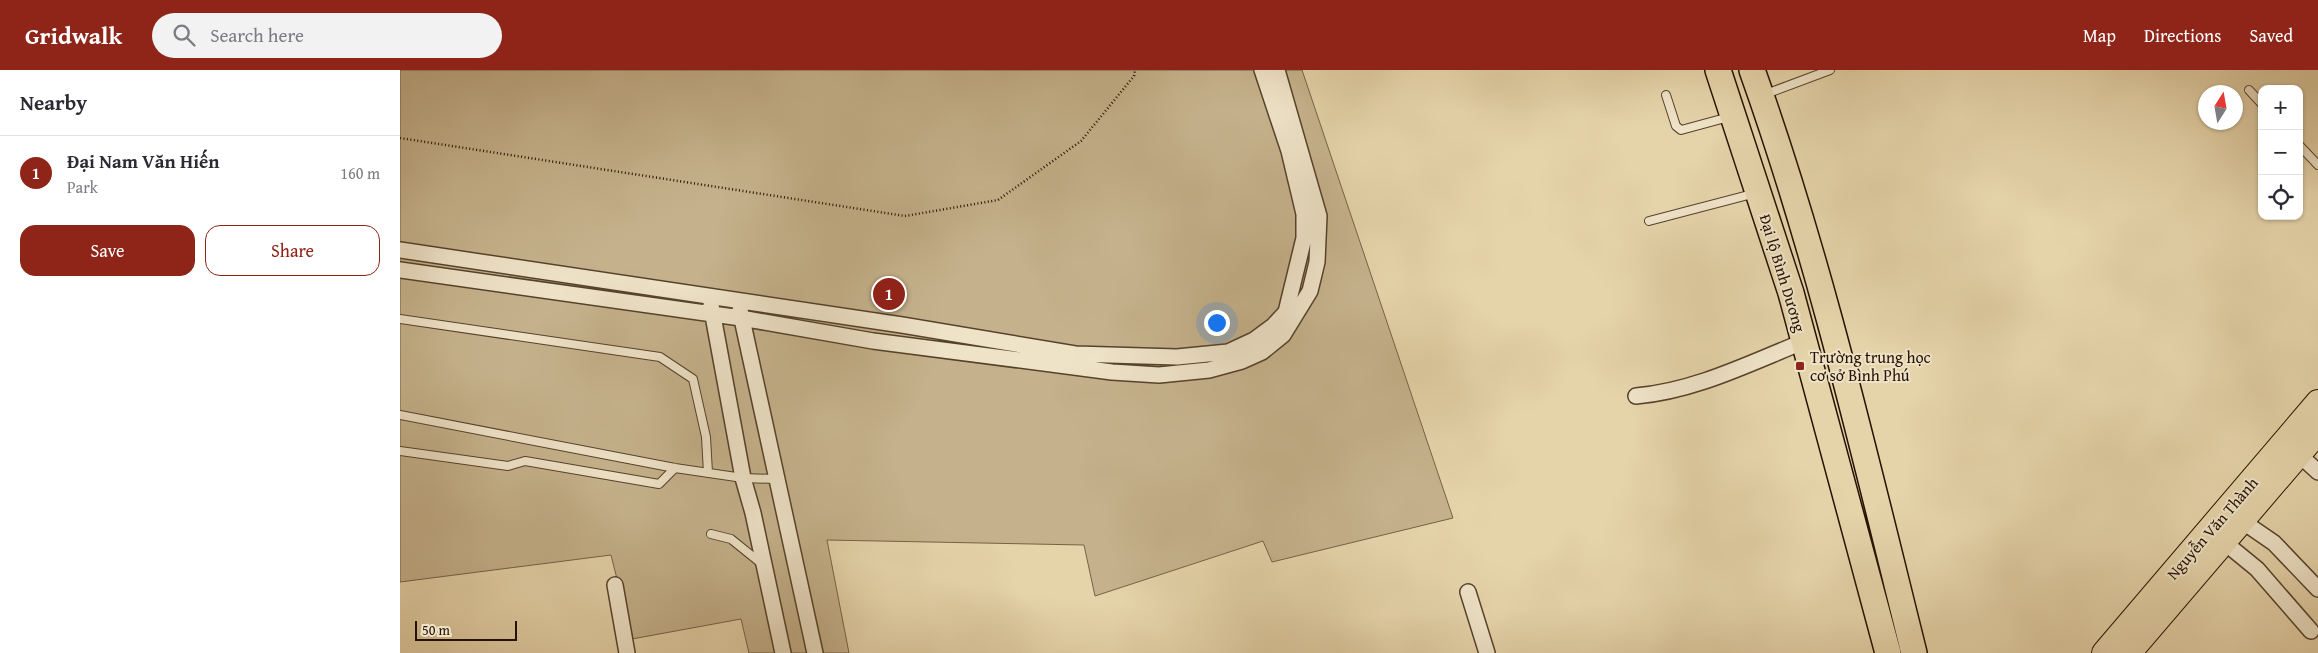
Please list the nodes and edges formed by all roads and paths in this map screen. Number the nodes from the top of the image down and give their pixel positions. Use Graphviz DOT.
graph roads {
  1 [pos="1135,70"];
  2 [pos="1262,70"];
  3 [pos="1278,70"];
  4 [pos="1718,70"];
  5 [pos="1752,70"];
  6 [pos="1830,70"];
  7 [pos="2249,90"];
  8 [pos="1666,95"];
  9 [pos="1761,95"];
  10 [pos="2258,100"];
  11 [pos="1733,116"];
  12 [pos="400,138"];
  13 [pos="2303,149"];
  14 [pos="2318,165"];
  15 [pos="1758,192"];
  16 [pos="1649,221"];
  17 [pos="400,250"];
  18 [pos="400,270"];
  19 [pos="709,296"];
  20 [pos="738,300"];
  21 [pos="713,314"];
  22 [pos="741,318"];
  23 [pos="400,319"];
  24 [pos="1804,341"];
  25 [pos="1636,396"];
  26 [pos="1850,399"];
  27 [pos="2318,402"];
  28 [pos="1822,407"];
  29 [pos="400,415"];
  30 [pos="2318,432"];
  31 [pos="2292,448"];
  32 [pos="400,452"];
  33 [pos="675,468"];
  34 [pos="2318,472"];
  35 [pos="708,473"];
  36 [pos="743,478"];
  37 [pos="775,479"];
  38 [pos="2242,521"];
  39 [pos="711,534"];
  40 [pos="2224,542"];
  41 [pos="764,566"];
  42 [pos="615,585"];
  43 [pos="2318,589"];
  44 [pos="1468,592"];
  45 [pos="2312,631"];
  46 [pos="627,653"];
  47 [pos="784,653"];
  48 [pos="815,653"];
  49 [pos="1487,653"];
  50 [pos="1888,653"];
  51 [pos="1914,653"];
  52 [pos="2104,653"];
  53 [pos="2128,653"];
  1 -- 12 [label="path"];
  2 -- 20 [label="street"];
  3 -- 22 [label="street"];
  4 -- 11 [label="highway, Đại lộ Bình Dương"];
  5 -- 9 [label="highway, Đại lộ Bình Dương"];
  6 -- 9 [label="lane"];
  7 -- 10 [label="lane"];
  8 -- 11 [label="lane"];
  9 -- 26 [label="highway, Đại lộ Bình Dương"];
  11 -- 15 [label="highway, Đại lộ Bình Dương"];
  13 -- 14 [label="lane"];
  15 -- 16 [label="lane"];
  15 -- 24 [label="highway, Đại lộ Bình Dương"];
  17 -- 19 [label="street"];
  18 -- 21 [label="street"];
  19 -- 20 [label="street"];
  19 -- 21 [label="street"];
  20 -- 22 [label="street"];
  21 -- 22 [label="street"];
  21 -- 36 [label="street"];
  22 -- 37 [label="street"];
  23 -- 35 [label="lane"];
  24 -- 25 [label="street"];
  24 -- 28 [label="highway, Đại lộ Bình Dương"];
  26 -- 28 [label="highway"];
  26 -- 51 [label="highway, Đại lộ Bình Dương"];
  27 -- 31 [label="main road, Nguyễn Văn Thành"];
  28 -- 50 [label="highway, Đại lộ Bình Dương"];
  29 -- 33 [label="lane"];
  30 -- 31 [label="main road, Nguyễn Văn Thành"];
  31 -- 34 [label="street"];
  31 -- 38 [label="main road, Nguyễn Văn Thành"];
  31 -- 52 [label="main road, Nguyễn Văn Thành"];
  32 -- 33 [label="lane"];
  33 -- 35 [label="lane"];
  35 -- 36 [label="lane"];
  36 -- 37 [label="lane"];
  36 -- 41 [label="street"];
  37 -- 48 [label="street"];
  38 -- 40 [label="main road, Nguyễn Văn Thành"];
  38 -- 43 [label="street"];
  39 -- 41 [label="lane"];
  40 -- 45 [label="street"];
  40 -- 53 [label="main road, Nguyễn Văn Thành"];
  41 -- 47 [label="street"];
  42 -- 46 [label="street"];
  44 -- 49 [label="street"];
}
